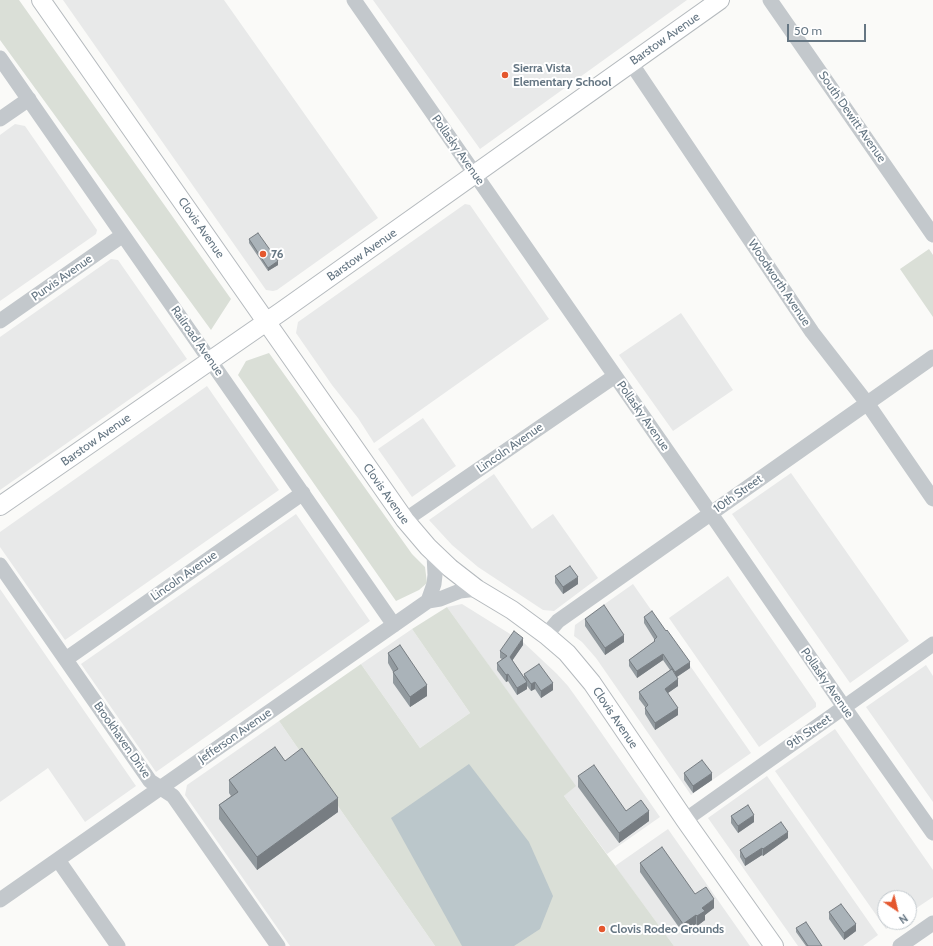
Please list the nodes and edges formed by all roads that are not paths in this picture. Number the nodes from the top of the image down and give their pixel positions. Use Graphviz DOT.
graph roads {
  1 [pos="42,0"];
  2 [pos="354,0"];
  3 [pos="720,0"];
  4 [pos="770,0"];
  5 [pos="0,58"];
  6 [pos="631,63"];
  7 [pos="29,99"];
  8 [pos="0,119"];
  9 [pos="474,174"];
  10 [pos="123,234"];
  11 [pos="933,235"];
  12 [pos="0,321"];
  13 [pos="267,322"];
  14 [pos="933,357"];
  15 [pos="211,361"];
  16 [pos="615,376"];
  17 [pos="867,403"];
  18 [pos="303,493"];
  19 [pos="933,499"];
  20 [pos="0,506"];
  21 [pos="711,513"];
  22 [pos="405,520"];
  23 [pos="434,554"];
  24 [pos="0,565"];
  25 [pos="477,589"];
  26 [pos="428,601"];
  27 [pos="394,625"];
  28 [pos="546,635"];
  29 [pos="933,644"];
  30 [pos="66,659"];
  31 [pos="844,707"];
  32 [pos="161,787"];
  33 [pos="685,820"];
  34 [pos="933,833"];
  35 [pos="58,860"];
  36 [pos="0,900"];
  37 [pos="933,923"];
  38 [pos="118,946"];
  39 [pos="278,946"];
  40 [pos="774,946"];
  41 [pos="900,946"];
  1 -- 13 [label="main road, Clovis Avenue"];
  2 -- 9 [label="street, Pollasky Avenue"];
  3 -- 6 [label="main road, Barstow Avenue"];
  4 -- 11 [label="street, South Dewitt Avenue"];
  5 -- 7 [label="street, Railroad Avenue"];
  6 -- 9 [label="main road, Barstow Avenue"];
  6 -- 17 [label="street, Woodworth Avenue"];
  7 -- 8 [label="street"];
  7 -- 10 [label="street, Railroad Avenue"];
  9 -- 13 [label="main road, Barstow Avenue"];
  9 -- 16 [label="street, Pollasky Avenue"];
  10 -- 12 [label="street, Purvis Avenue"];
  10 -- 15 [label="street, Railroad Avenue"];
  13 -- 15 [label="main road, Barstow Avenue"];
  13 -- 22 [label="main road, Clovis Avenue"];
  14 -- 17 [label="street, 10th Street"];
  15 -- 18 [label="street, Railroad Avenue"];
  15 -- 20 [label="main road, Barstow Avenue"];
  16 -- 21 [label="street, Pollasky Avenue"];
  16 -- 22 [label="street, Lincoln Avenue"];
  17 -- 19 [label="street, Woodworth Avenue"];
  17 -- 21 [label="street, 10th Street"];
  18 -- 27 [label="street, Railroad Avenue"];
  18 -- 30 [label="street, Lincoln Avenue"];
  21 -- 28 [label="street, 10th Street"];
  21 -- 31 [label="street, Pollasky Avenue"];
  22 -- 23 [label="main road, Clovis Avenue"];
  23 -- 25 [label="main road, Clovis Avenue"];
  23 -- 26 [label="street"];
  24 -- 30 [label="street, Brookhaven Drive"];
  25 -- 26 [label="street, Jefferson Avenue"];
  25 -- 28 [label="main road, Clovis Avenue"];
  26 -- 27 [label="street, Jefferson Avenue"];
  27 -- 32 [label="street, Jefferson Avenue"];
  28 -- 33 [label="main road, Clovis Avenue"];
  29 -- 31 [label="street, 9th Street"];
  30 -- 32 [label="street, Brookhaven Drive"];
  31 -- 33 [label="street, 9th Street"];
  31 -- 34 [label="street, Pollasky Avenue"];
  32 -- 35 [label="street, Jefferson Avenue"];
  32 -- 39 [label="street, Brookhaven Drive"];
  33 -- 40 [label="main road, Clovis Avenue"];
  35 -- 36 [label="street, Jefferson Avenue"];
  35 -- 38 [label="street"];
  37 -- 41 [label="street"];
}
